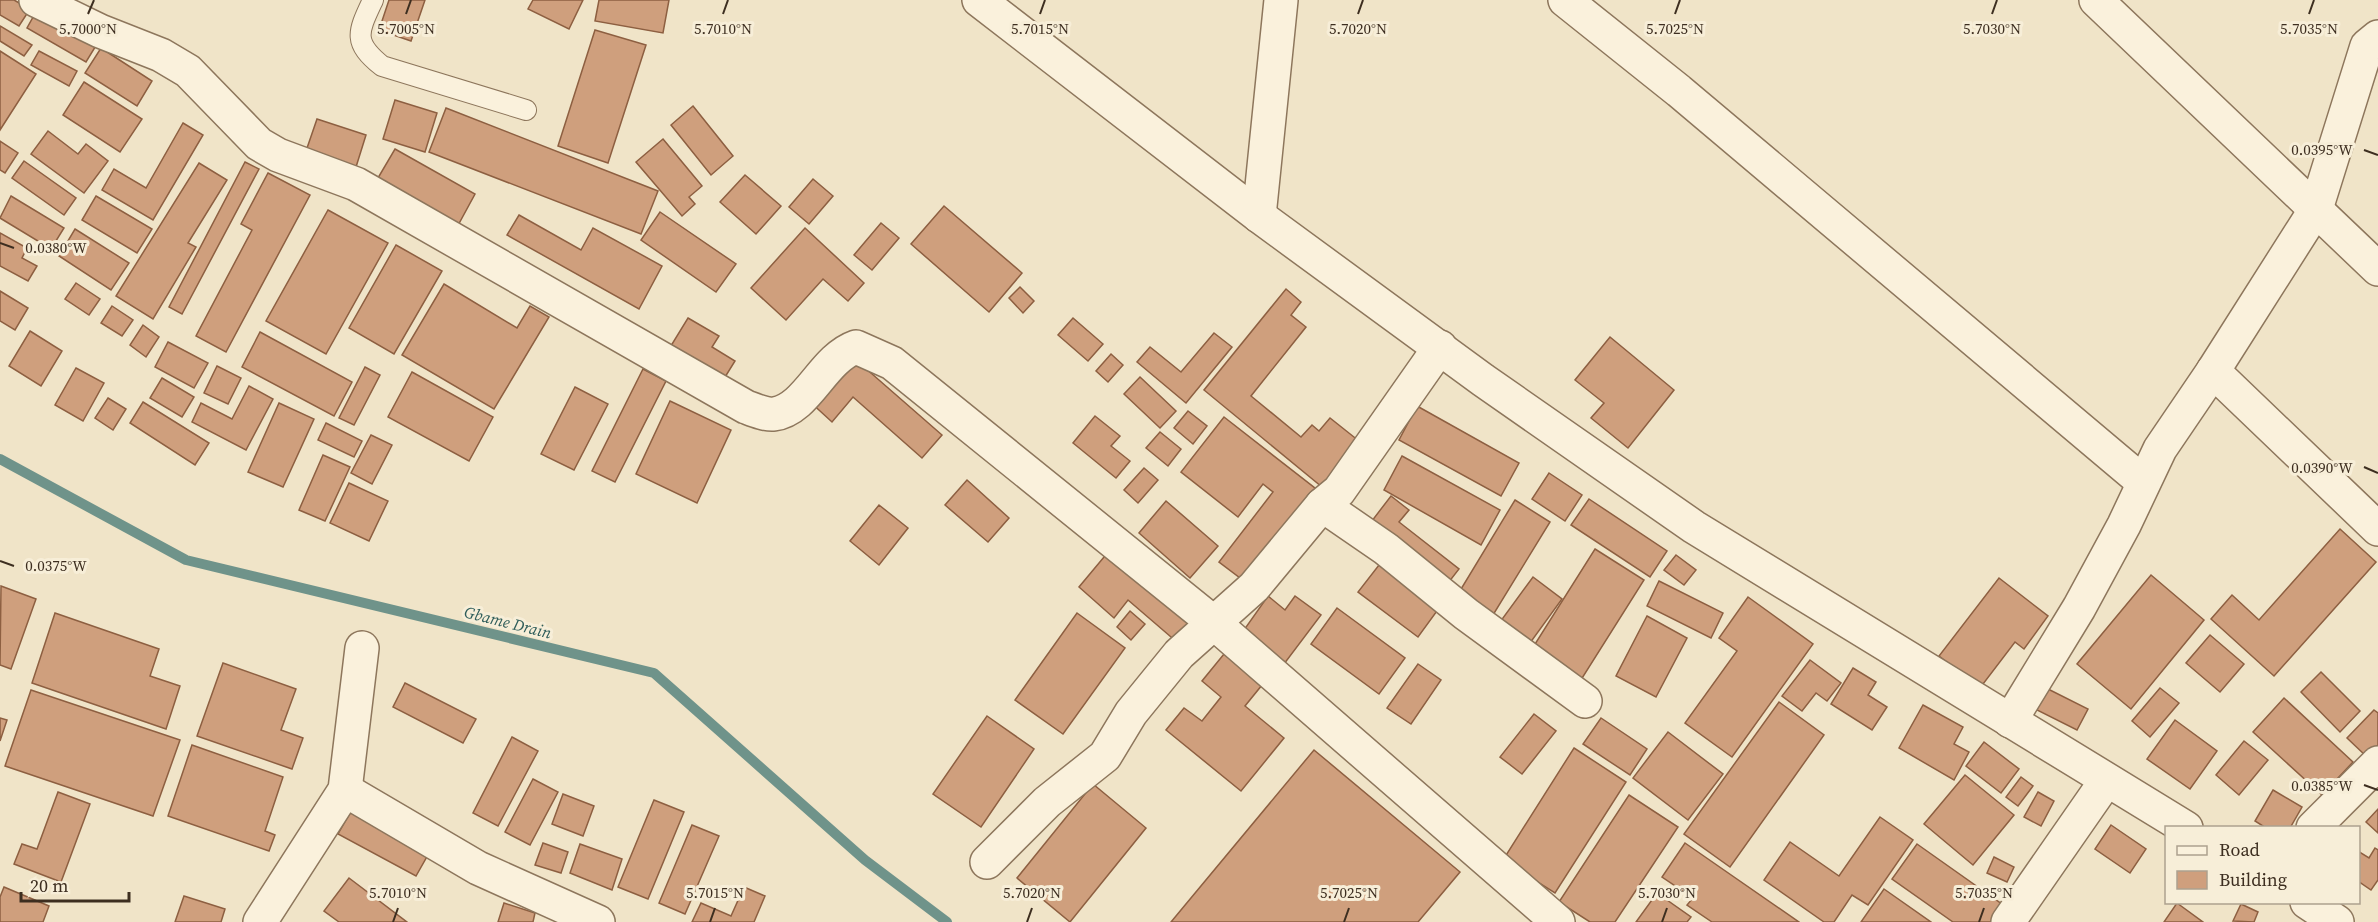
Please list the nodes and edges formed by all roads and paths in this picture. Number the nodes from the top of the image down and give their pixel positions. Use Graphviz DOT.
graph roads {
  1 [pos="36,0"];
  2 [pos="374,0"];
  3 [pos="979,0"];
  4 [pos="1281,0"];
  5 [pos="1565,0"];
  6 [pos="2096,0"];
  7 [pos="2378,37"];
  8 [pos="526,110"];
  9 [pos="2316,209"];
  10 [pos="1259,216"];
  11 [pos="2378,269"];
  12 [pos="1440,347"];
  13 [pos="2213,371"];
  14 [pos="2144,482"];
  15 [pos="1322,505"];
  16 [pos="2378,529"];
  17 [pos="1214,623"];
  18 [pos="362,648"];
  19 [pos="1585,701"];
  20 [pos="2010,721"];
  21 [pos="2378,763"];
  22 [pos="2106,781"];
  23 [pos="345,790"];
  24 [pos="2183,826"];
  25 [pos="2315,826"];
  26 [pos="987,862"];
  27 [pos="2309,904"];
  28 [pos="260,922"];
  29 [pos="598,922"];
  30 [pos="1558,922"];
  31 [pos="2008,922"];
  32 [pos="2337,922"];
  1 -- 17 [label="street"];
  2 -- 8 [label="lane"];
  3 -- 10 [label="street"];
  4 -- 10 [label="street"];
  5 -- 14 [label="street"];
  6 -- 9 [label="street"];
  7 -- 9 [label="street"];
  9 -- 11 [label="street"];
  9 -- 13 [label="street"];
  10 -- 12 [label="street"];
  12 -- 15 [label="street"];
  12 -- 20 [label="street"];
  13 -- 14 [label="street"];
  13 -- 16 [label="street"];
  14 -- 20 [label="street"];
  15 -- 17 [label="street"];
  15 -- 19 [label="street"];
  17 -- 26 [label="street"];
  17 -- 30 [label="street"];
  18 -- 23 [label="street"];
  20 -- 22 [label="street"];
  21 -- 25 [label="street"];
  22 -- 24 [label="street"];
  22 -- 31 [label="street"];
  23 -- 28 [label="street"];
  23 -- 29 [label="street"];
  27 -- 32 [label="street"];
}
